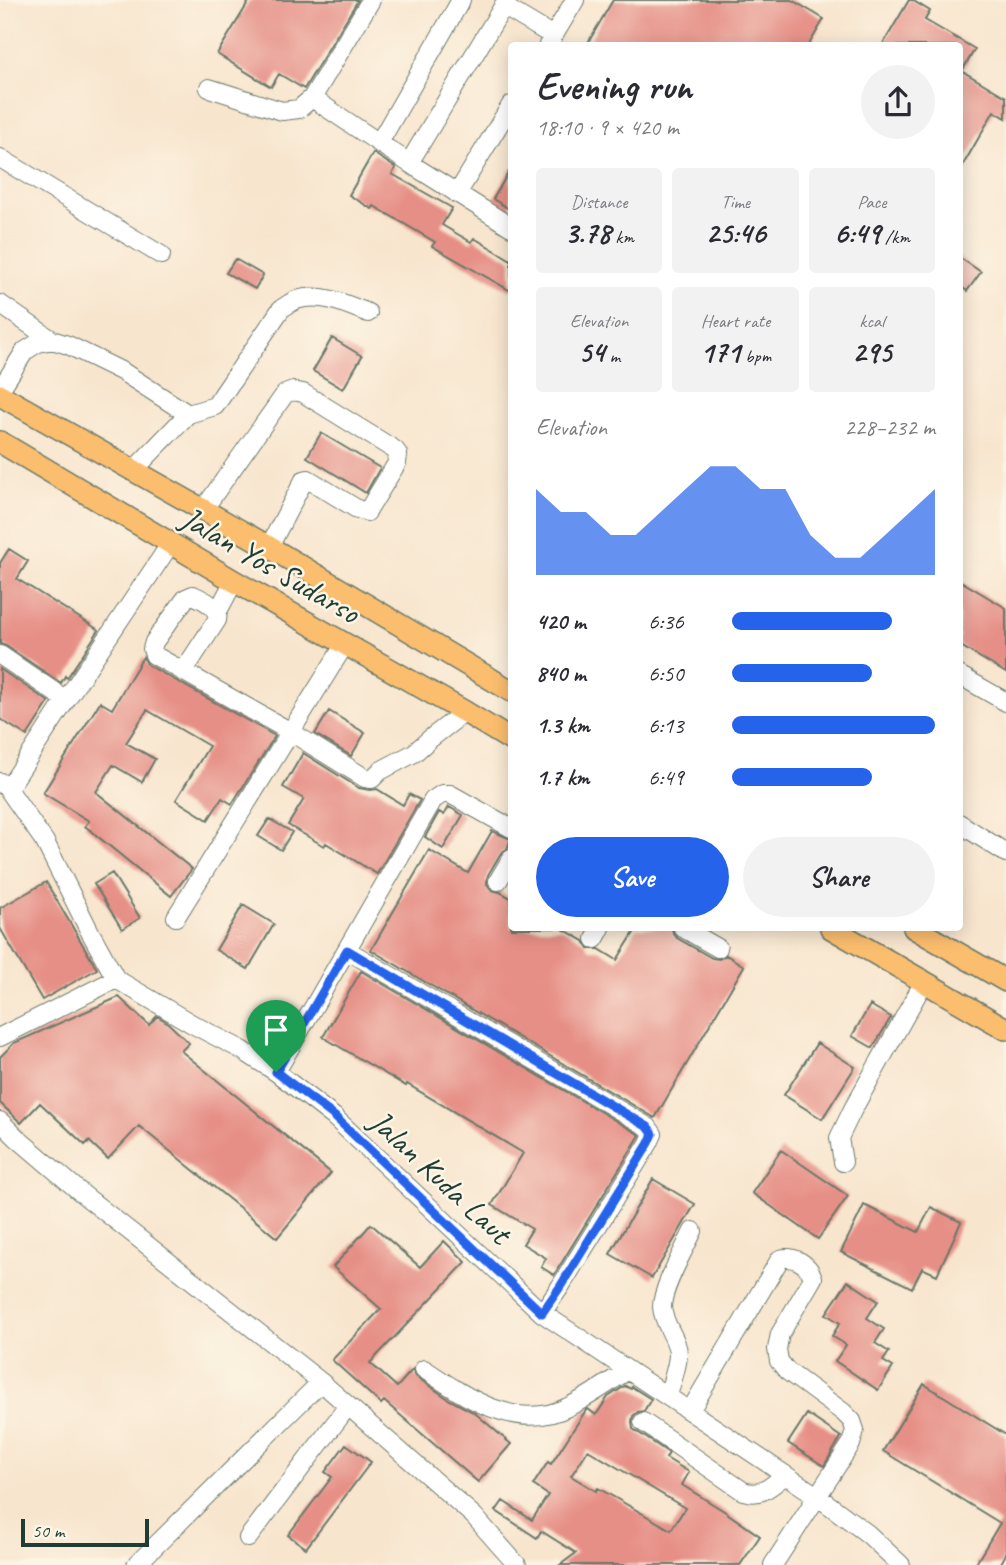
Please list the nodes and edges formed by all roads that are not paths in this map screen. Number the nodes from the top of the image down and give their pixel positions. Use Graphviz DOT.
graph roads {
  1 [pos="371,0"];
  2 [pos="461,0"];
  3 [pos="575,0"];
  4 [pos="505,3"];
  5 [pos="550,41"];
  6 [pos="209,88"];
  7 [pos="312,97"];
  8 [pos="508,110"];
  9 [pos="379,143"];
  10 [pos="0,158"];
  11 [pos="409,163"];
  12 [pos="457,194"];
  13 [pos="508,224"];
  14 [pos="161,255"];
  15 [pos="0,304"];
  16 [pos="368,313"];
  17 [pos="52,340"];
  18 [pos="0,393"];
  19 [pos="188,414"];
  20 [pos="0,442"];
  21 [pos="134,470"];
  22 [pos="203,510"];
  23 [pos="171,542"];
  24 [pos="269,547"];
  25 [pos="234,581"];
  26 [pos="218,611"];
  27 [pos="345,644"];
  28 [pos="0,655"];
  29 [pos="183,673"];
  30 [pos="963,677"];
  31 [pos="508,689"];
  32 [pos="66,699"];
  33 [pos="1006,702"];
  34 [pos="466,712"];
  35 [pos="290,732"];
  36 [pos="508,738"];
  37 [pos="4,786"];
  38 [pos="508,826"];
  39 [pos="963,826"];
  40 [pos="1006,853"];
  41 [pos="508,864"];
  42 [pos="498,881"];
  43 [pos="176,917"];
  44 [pos="687,931"];
  45 [pos="836,931"];
  46 [pos="919,931"];
  47 [pos="718,948"];
  48 [pos="347,950"];
  49 [pos="116,979"];
  50 [pos="1006,981"];
  51 [pos="924,982"];
  52 [pos="1006,1029"];
  53 [pos="0,1037"];
  54 [pos="276,1072"];
  55 [pos="0,1121"];
  56 [pos="843,1161"];
  57 [pos="693,1231"];
  58 [pos="542,1313"];
  59 [pos="424,1369"];
  60 [pos="628,1370"];
  61 [pos="321,1382"];
  62 [pos="667,1396"];
  63 [pos="348,1406"];
  64 [pos="690,1411"];
  65 [pos="643,1422"];
  66 [pos="785,1475"];
  67 [pos="817,1496"];
  68 [pos="248,1538"];
  69 [pos="136,1565"];
  70 [pos="517,1565"];
  71 [pos="773,1565"];
  72 [pos="901,1565"];
  1 -- 7 [label="lane"];
  2 -- 9 [label="lane"];
  3 -- 5 [label="lane"];
  4 -- 5 [label="lane"];
  4 -- 11 [label="lane"];
  6 -- 7 [label="lane"];
  7 -- 9 [label="lane"];
  8 -- 12 [label="lane"];
  9 -- 11 [label="lane"];
  10 -- 14 [label="lane"];
  11 -- 12 [label="lane"];
  12 -- 13 [label="lane"];
  15 -- 17 [label="lane"];
  16 -- 19 [label="lane"];
  17 -- 18 [label="lane"];
  17 -- 19 [label="lane"];
  18 -- 21 [label="main road, Jalan Yos Sudarso"];
  19 -- 21 [label="lane"];
  20 -- 23 [label="main road, Jalan Yos Sudarso"];
  21 -- 22 [label="main road, Jalan Yos Sudarso"];
  22 -- 24 [label="main road, Jalan Yos Sudarso"];
  22 -- 24 [label="lane"];
  23 -- 25 [label="main road, Jalan Yos Sudarso"];
  23 -- 32 [label="lane"];
  24 -- 31 [label="main road, Jalan Yos Sudarso"];
  25 -- 26 [label="lane"];
  25 -- 27 [label="main road, Jalan Yos Sudarso"];
  26 -- 29 [label="lane"];
  26 -- 29 [label="lane"];
  27 -- 34 [label="main road, Jalan Yos Sudarso"];
  27 -- 35 [label="lane"];
  28 -- 32 [label="lane"];
  29 -- 35 [label="lane"];
  30 -- 33 [label="lane"];
  32 -- 37 [label="lane"];
  34 -- 35 [label="lane"];
  34 -- 36 [label="main road, Jalan Yos Sudarso"];
  35 -- 43 [label="lane"];
  37 -- 49 [label="lane"];
  38 -- 48 [label="lane"];
  39 -- 40 [label="lane"];
  41 -- 42 [label="lane"];
  44 -- 47 [label="lane"];
  45 -- 51 [label="main road"];
  46 -- 50 [label="main road"];
  48 -- 54 [label="lane"];
  48 -- 58 [label="lane"];
  49 -- 53 [label="lane"];
  49 -- 54 [label="lane, Jalan Kuda Laut"];
  51 -- 52 [label="main road"];
  51 -- 56 [label="lane"];
  54 -- 58 [label="lane, Jalan Kuda Laut"];
  55 -- 61 [label="lane"];
  57 -- 62 [label="lane"];
  58 -- 60 [label="lane, Jalan Kuda Laut"];
  59 -- 60 [label="lane"];
  60 -- 62 [label="lane, Jalan Kuda Laut"];
  61 -- 63 [label="lane"];
  61 -- 69 [label="lane"];
  62 -- 64 [label="lane, Jalan Kuda Laut"];
  63 -- 68 [label="lane"];
  63 -- 70 [label="lane"];
  64 -- 66 [label="lane, Jalan Kuda Laut"];
  64 -- 67 [label="lane"];
  65 -- 66 [label="lane"];
  66 -- 67 [label="lane, Jalan Kuda Laut"];
  67 -- 71 [label="lane"];
  67 -- 72 [label="lane, Jalan Kuda Laut"];
}
